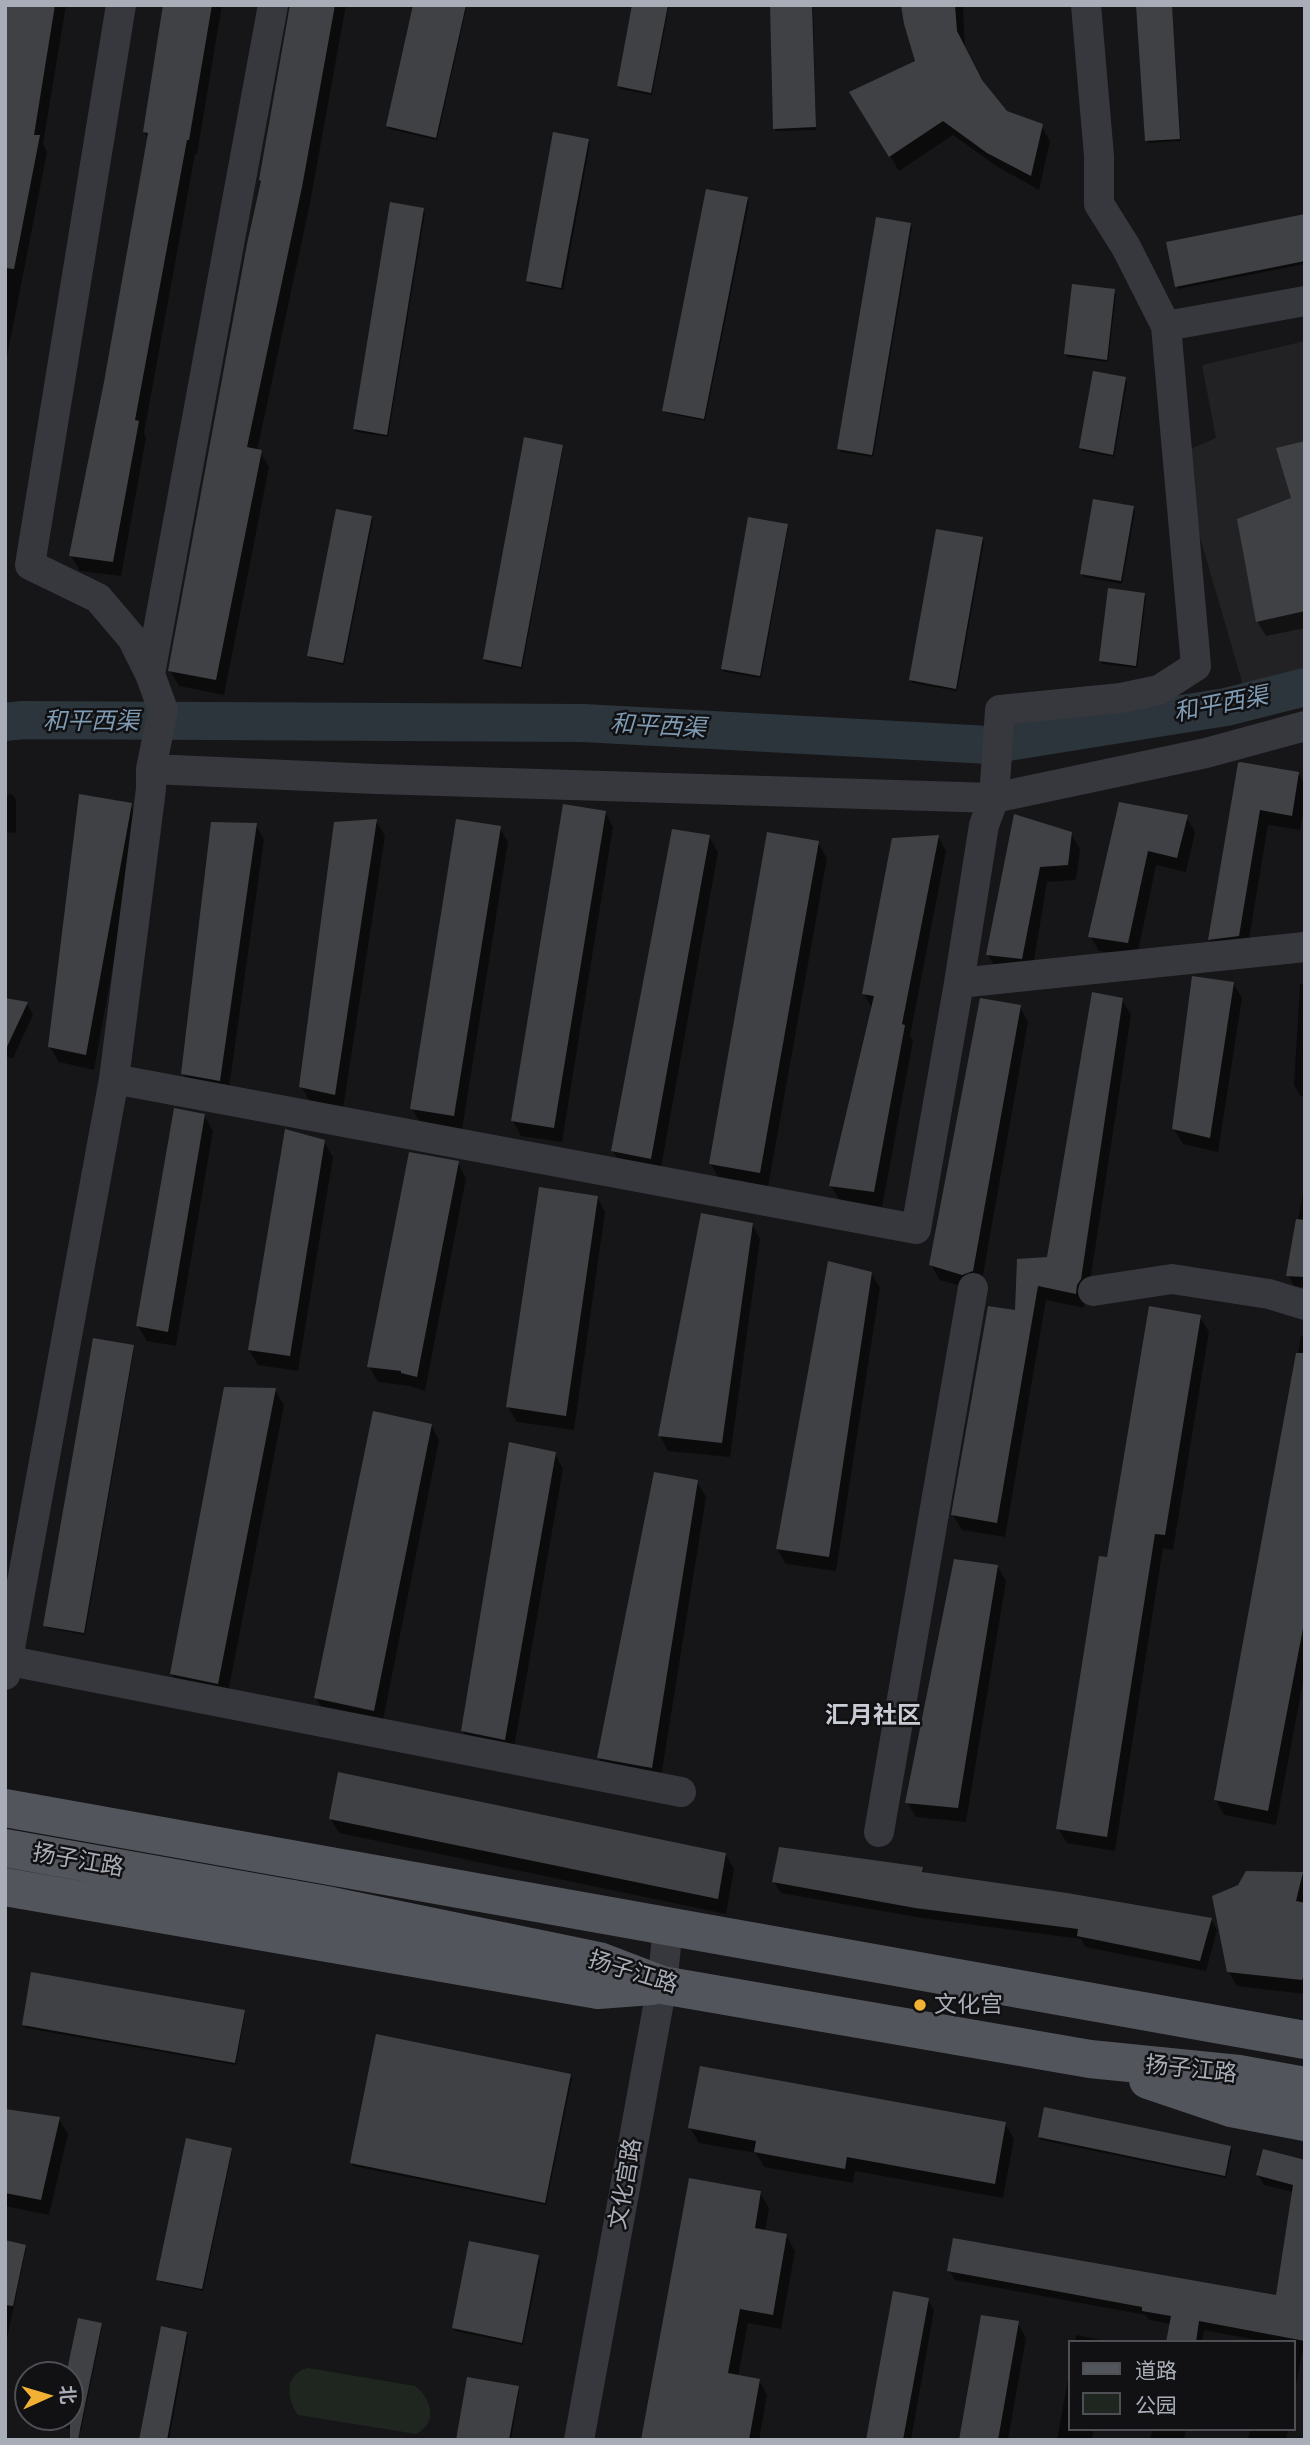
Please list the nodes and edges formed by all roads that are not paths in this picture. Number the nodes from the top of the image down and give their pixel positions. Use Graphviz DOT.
graph roads {
  1 [pos="121,5"];
  2 [pos="273,5"];
  3 [pos="1086,5"];
  4 [pos="1305,302"];
  5 [pos="1167,326"];
  6 [pos="150,674"];
  7 [pos="1305,726"];
  8 [pos="151,768"];
  9 [pos="994,797"];
  10 [pos="1305,947"];
  11 [pos="959,982"];
  12 [pos="114,1079"];
  13 [pos="973,1288"];
  14 [pos="1093,1291"];
  15 [pos="1305,1305"];
  16 [pos="6,1665"];
  17 [pos="681,1792"];
  18 [pos="5,1808"];
  19 [pos="879,1832"];
  20 [pos="5,1848"];
  21 [pos="5,1886"];
  22 [pos="668,1927"];
  23 [pos="662,1985"];
  24 [pos="1305,2040"];
  25 [pos="1090,2059"];
  26 [pos="1305,2086"];
  27 [pos="1305,2122"];
  28 [pos="579,2440"];
  1 -- 6 [label="street"];
  2 -- 6 [label="street"];
  3 -- 5 [label="street"];
  4 -- 5 [label="street"];
  5 -- 9 [label="street"];
  6 -- 8 [label="street"];
  7 -- 9 [label="street"];
  8 -- 9 [label="street"];
  8 -- 12 [label="street"];
  9 -- 11 [label="street"];
  10 -- 11 [label="street"];
  11 -- 12 [label="street"];
  12 -- 16 [label="street"];
  13 -- 19 [label="street"];
  14 -- 15 [label="street"];
  16 -- 17 [label="street"];
  18 -- 22 [label="main road, 扬子江路"];
  20 -- 23 [label="main road, 扬子江路"];
  21 -- 23 [label="main road"];
  22 -- 23 [label="street, 文化宫路"];
  22 -- 24 [label="main road, 扬子江路"];
  23 -- 25 [label="main road, 扬子江路"];
  23 -- 28 [label="street, 文化宫路"];
  25 -- 26 [label="main road, 扬子江路"];
  25 -- 27 [label="main road"];
}
